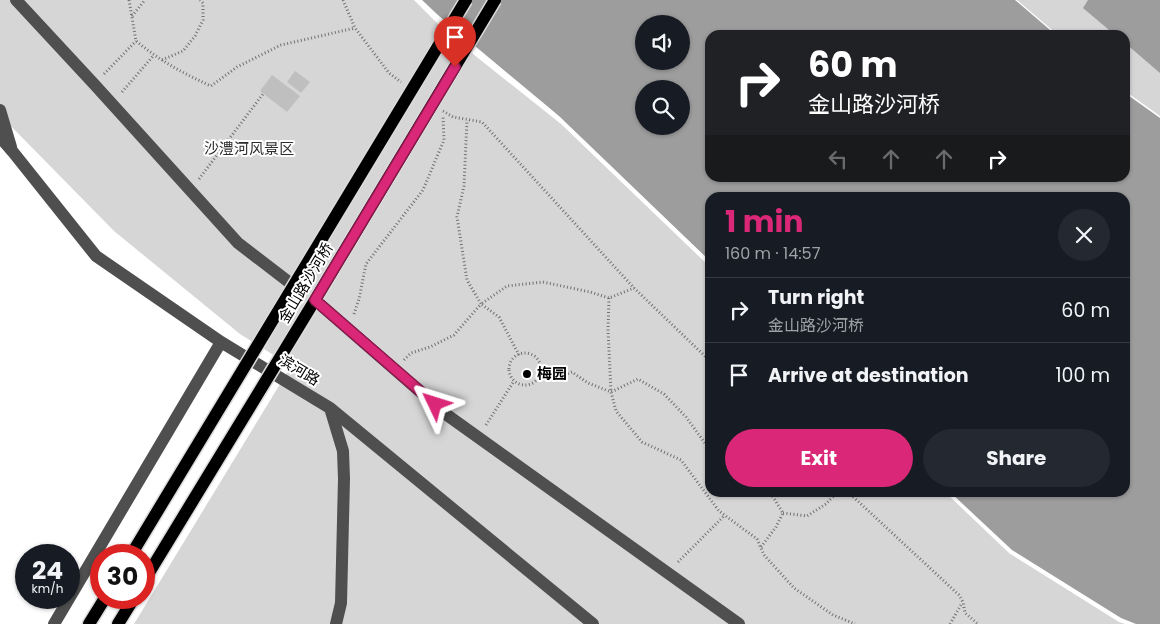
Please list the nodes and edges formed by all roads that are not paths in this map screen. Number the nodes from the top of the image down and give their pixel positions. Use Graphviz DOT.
graph roads {
  1 [pos="16,0"];
  2 [pos="466,0"];
  3 [pos="495,0"];
  4 [pos="0,110"];
  5 [pos="0,137"];
  6 [pos="13,152"];
  7 [pos="294,286"];
  8 [pos="315,300"];
  9 [pos="221,342"];
  10 [pos="330,408"];
  11 [pos="138,544"];
  12 [pos="155,563"];
  13 [pos="98,609"];
  14 [pos="127,609"];
  15 [pos="54,624"];
  16 [pos="89,624"];
  17 [pos="118,624"];
  18 [pos="336,624"];
  19 [pos="593,624"];
  20 [pos="740,624"];
  1 -- 7 [label="street"];
  2 -- 7 [label="main road, 金山路沙河桥, bridge"];
  3 -- 8 [label="main road, 金山路沙河桥, bridge"];
  4 -- 6 [label="street"];
  5 -- 6 [label="street, 滨河路"];
  6 -- 9 [label="street, 滨河路"];
  7 -- 11 [label="main road, 金山路沙河桥, bridge"];
  8 -- 12 [label="main road, 金山路沙河桥, bridge"];
  8 -- 20 [label="street"];
  9 -- 10 [label="street, 滨河路"];
  9 -- 15 [label="street"];
  10 -- 18 [label="street"];
  10 -- 19 [label="street, 滨河路"];
  13 -- 16 [label="main road"];
  14 -- 17 [label="main road"];
}
